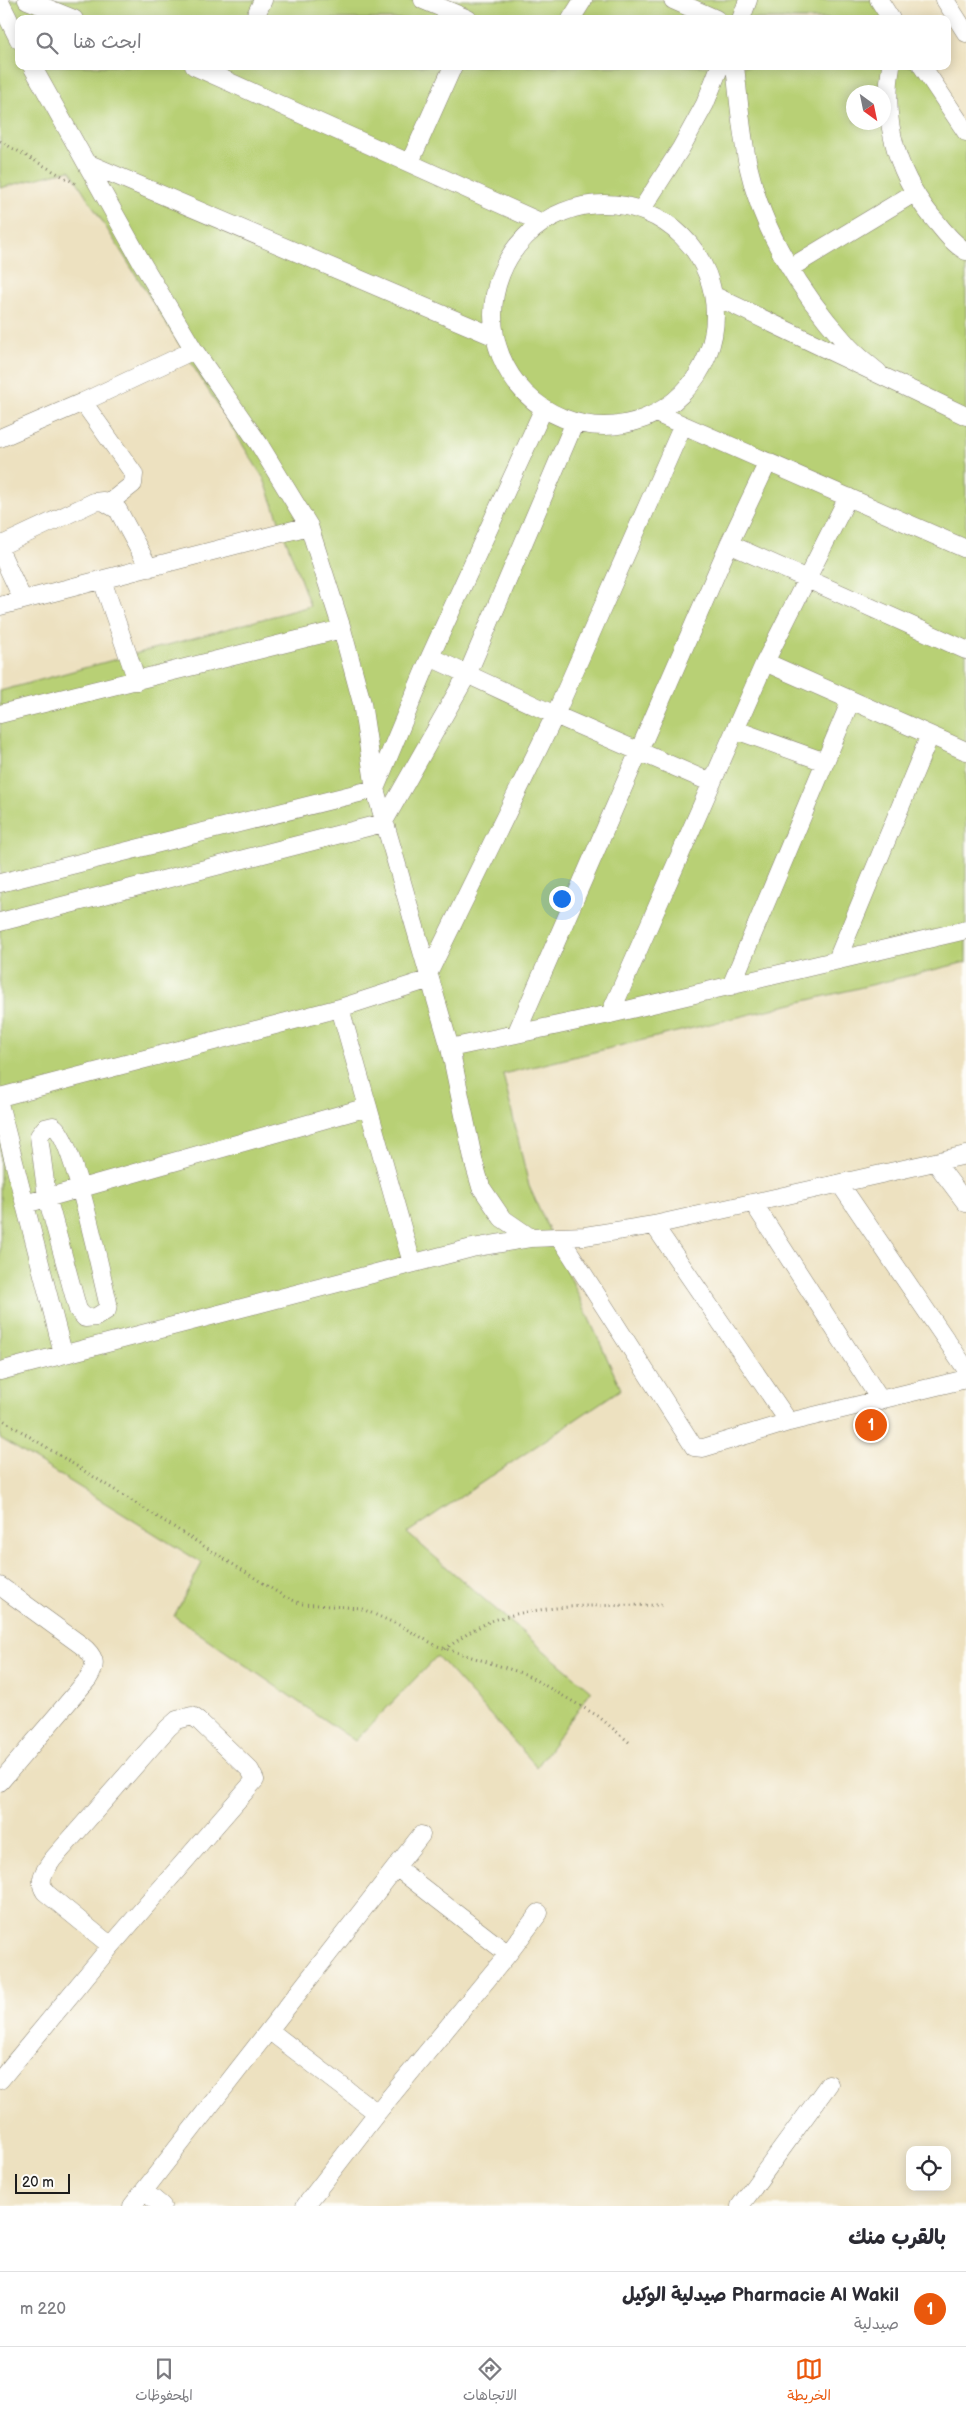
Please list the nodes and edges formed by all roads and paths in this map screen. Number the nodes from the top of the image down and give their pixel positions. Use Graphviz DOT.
graph roads {
  1 [pos="27,0"];
  2 [pos="263,0"];
  3 [pos="423,0"];
  4 [pos="583,0"];
  5 [pos="673,0"];
  6 [pos="748,0"];
  7 [pos="879,0"];
  8 [pos="945,0"];
  9 [pos="0,2"];
  10 [pos="64,15"];
  11 [pos="256,15"];
  12 [pos="459,15"];
  13 [pos="574,15"];
  14 [pos="707,15"];
  15 [pos="742,15"];
  16 [pos="888,15"];
  17 [pos="15,32"];
  18 [pos="966,34"];
  19 [pos="34,70"];
  20 [pos="214,70"];
  21 [pos="451,70"];
  22 [pos="718,70"];
  23 [pos="736,70"];
  24 [pos="891,70"];
  25 [pos="925,70"];
  26 [pos="229,73"];
  27 [pos="966,132"];
  28 [pos="0,141"];
  29 [pos="410,162"];
  30 [pos="87,163"];
  31 [pos="82,187"];
  32 [pos="914,193"];
  33 [pos="642,209"];
  34 [pos="540,222"];
  35 [pos="966,250"];
  36 [pos="790,268"];
  37 [pos="715,296"];
  38 [pos="493,336"];
  39 [pos="194,350"];
  40 [pos="878,372"];
  41 [pos="83,402"];
  42 [pos="543,410"];
  43 [pos="658,414"];
  44 [pos="966,416"];
  45 [pos="574,424"];
  46 [pos="683,425"];
  47 [pos="0,438"];
  48 [pos="768,462"];
  49 [pos="848,497"];
  50 [pos="109,503"];
  51 [pos="309,526"];
  52 [pos="729,544"];
  53 [pos="0,546"];
  54 [pos="966,548"];
  55 [pos="0,551"];
  56 [pos="149,568"];
  57 [pos="102,580"];
  58 [pos="807,580"];
  59 [pos="23,600"];
  60 [pos="0,606"];
  61 [pos="342,629"];
  62 [pos="966,650"];
  63 [pos="430,657"];
  64 [pos="765,662"];
  65 [pos="468,673"];
  66 [pos="137,681"];
  67 [pos="851,700"];
  68 [pos="0,714"];
  69 [pos="555,715"];
  70 [pos="736,730"];
  71 [pos="930,735"];
  72 [pos="638,750"];
  73 [pos="966,751"];
  74 [pos="825,762"];
  75 [pos="712,783"];
  76 [pos="375,789"];
  77 [pos="383,823"];
  78 [pos="0,883"];
  79 [pos="0,922"];
  80 [pos="966,930"];
  81 [pos="837,960"];
  82 [pos="429,977"];
  83 [pos="731,986"];
  84 [pos="340,1008"];
  85 [pos="610,1014"];
  86 [pos="516,1034"];
  87 [pos="450,1048"];
  88 [pos="0,1097"];
  89 [pos="0,1107"];
  90 [pos="368,1107"];
  91 [pos="966,1155"];
  92 [pos="936,1163"];
  93 [pos="840,1184"];
  94 [pos="80,1188"];
  95 [pos="47,1198"];
  96 [pos="966,1203"];
  97 [pos="25,1204"];
  98 [pos="754,1204"];
  99 [pos="654,1225"];
  100 [pos="530,1238"];
  101 [pos="561,1239"];
  102 [pos="412,1263"];
  103 [pos="63,1353"];
  104 [pos="966,1370"];
  105 [pos="0,1371"];
  106 [pos="966,1379"];
  107 [pos="881,1401"];
  108 [pos="0,1418"];
  109 [pos="789,1422"];
  110 [pos="0,1586"];
  111 [pos="662,1605"];
  112 [pos="445,1649"];
  113 [pos="630,1743"];
  114 [pos="0,1782"];
  115 [pos="421,1835"];
  116 [pos="396,1867"];
  117 [pos="539,1913"];
  118 [pos="111,1946"];
  119 [pos="508,1954"];
  120 [pos="270,2031"];
  121 [pos="0,2080"];
  122 [pos="828,2084"];
  123 [pos="376,2113"];
  124 [pos="144,2191"];
  125 [pos="132,2206"];
  126 [pos="162,2206"];
  127 [pos="305,2206"];
  128 [pos="740,2206"];
  1 -- 10 [label="street"];
  2 -- 11 [label="street"];
  3 -- 12 [label="street"];
  4 -- 13 [label="street"];
  5 -- 14 [label="street"];
  6 -- 15 [label="street"];
  7 -- 16 [label="street"];
  8 -- 18 [label="street"];
  9 -- 17 [label="street"];
  19 -- 30 [label="street"];
  20 -- 26 [label="street"];
  21 -- 29 [label="street"];
  22 -- 33 [label="street"];
  23 -- 36 [label="street"];
  24 -- 32 [label="street"];
  25 -- 27 [label="street"];
  26 -- 29 [label="street"];
  28 -- 31 [label="path"];
  29 -- 34 [label="street"];
  30 -- 38 [label="street"];
  30 -- 39 [label="street"];
  32 -- 35 [label="street"];
  32 -- 36 [label="street"];
  33 -- 34 [label="street"];
  33 -- 37 [label="street"];
  34 -- 38 [label="street"];
  36 -- 40 [label="street"];
  37 -- 40 [label="street"];
  37 -- 43 [label="street"];
  38 -- 42 [label="street"];
  39 -- 41 [label="street"];
  39 -- 51 [label="street"];
  40 -- 44 [label="street"];
  41 -- 47 [label="street"];
  41 -- 50 [label="street"];
  42 -- 45 [label="street"];
  42 -- 63 [label="street"];
  43 -- 45 [label="street"];
  43 -- 46 [label="street"];
  45 -- 65 [label="street"];
  46 -- 48 [label="street"];
  46 -- 69 [label="street"];
  48 -- 49 [label="street"];
  48 -- 52 [label="street"];
  49 -- 54 [label="street"];
  49 -- 58 [label="street"];
  50 -- 53 [label="street"];
  50 -- 56 [label="street"];
  51 -- 56 [label="street"];
  51 -- 61 [label="street"];
  52 -- 58 [label="street"];
  52 -- 72 [label="street"];
  55 -- 59 [label="street"];
  56 -- 57 [label="street"];
  57 -- 59 [label="street"];
  57 -- 66 [label="street"];
  58 -- 62 [label="street"];
  58 -- 64 [label="street"];
  59 -- 60 [label="street"];
  61 -- 66 [label="street"];
  61 -- 76 [label="street"];
  63 -- 65 [label="street"];
  63 -- 76 [label="street"];
  64 -- 67 [label="street"];
  64 -- 70 [label="street"];
  65 -- 69 [label="street"];
  65 -- 77 [label="street"];
  66 -- 68 [label="street"];
  67 -- 71 [label="street"];
  67 -- 74 [label="street"];
  69 -- 72 [label="street"];
  69 -- 82 [label="street"];
  70 -- 74 [label="street"];
  70 -- 75 [label="street"];
  71 -- 73 [label="street"];
  71 -- 81 [label="street"];
  72 -- 75 [label="street"];
  72 -- 86 [label="street"];
  74 -- 83 [label="street"];
  75 -- 85 [label="street"];
  76 -- 77 [label="street"];
  76 -- 78 [label="street"];
  77 -- 79 [label="street"];
  77 -- 82 [label="street"];
  80 -- 81 [label="street"];
  81 -- 83 [label="street"];
  82 -- 84 [label="street"];
  82 -- 87 [label="street"];
  83 -- 85 [label="street"];
  84 -- 88 [label="street"];
  84 -- 90 [label="street"];
  85 -- 86 [label="street"];
  86 -- 87 [label="street"];
  87 -- 100 [label="street"];
  89 -- 97 [label="street"];
  90 -- 94 [label="street"];
  90 -- 102 [label="street"];
  91 -- 92 [label="street"];
  92 -- 93 [label="street"];
  92 -- 96 [label="street"];
  93 -- 98 [label="street"];
  93 -- 104 [label="street"];
  94 -- 95 [label="street"];
  94 -- 95 [label="street"];
  94 -- 95 [label="street"];
  95 -- 97 [label="street"];
  97 -- 103 [label="street"];
  98 -- 99 [label="street"];
  98 -- 107 [label="street"];
  99 -- 101 [label="street"];
  99 -- 109 [label="street"];
  100 -- 101 [label="street"];
  100 -- 102 [label="street"];
  101 -- 109 [label="street"];
  102 -- 103 [label="street"];
  103 -- 105 [label="street"];
  106 -- 107 [label="street"];
  107 -- 109 [label="street"];
  108 -- 112 [label="path"];
  110 -- 114 [label="street"];
  111 -- 112 [label="path"];
  112 -- 113 [label="path"];
  115 -- 116 [label="street"];
  116 -- 119 [label="street"];
  116 -- 120 [label="street"];
  117 -- 119 [label="street"];
  118 -- 118 [label="street"];
  118 -- 121 [label="street"];
  119 -- 123 [label="street"];
  120 -- 123 [label="street"];
  120 -- 124 [label="street"];
  122 -- 128 [label="street"];
  123 -- 127 [label="street"];
  124 -- 125 [label="street"];
  124 -- 126 [label="street"];
}
